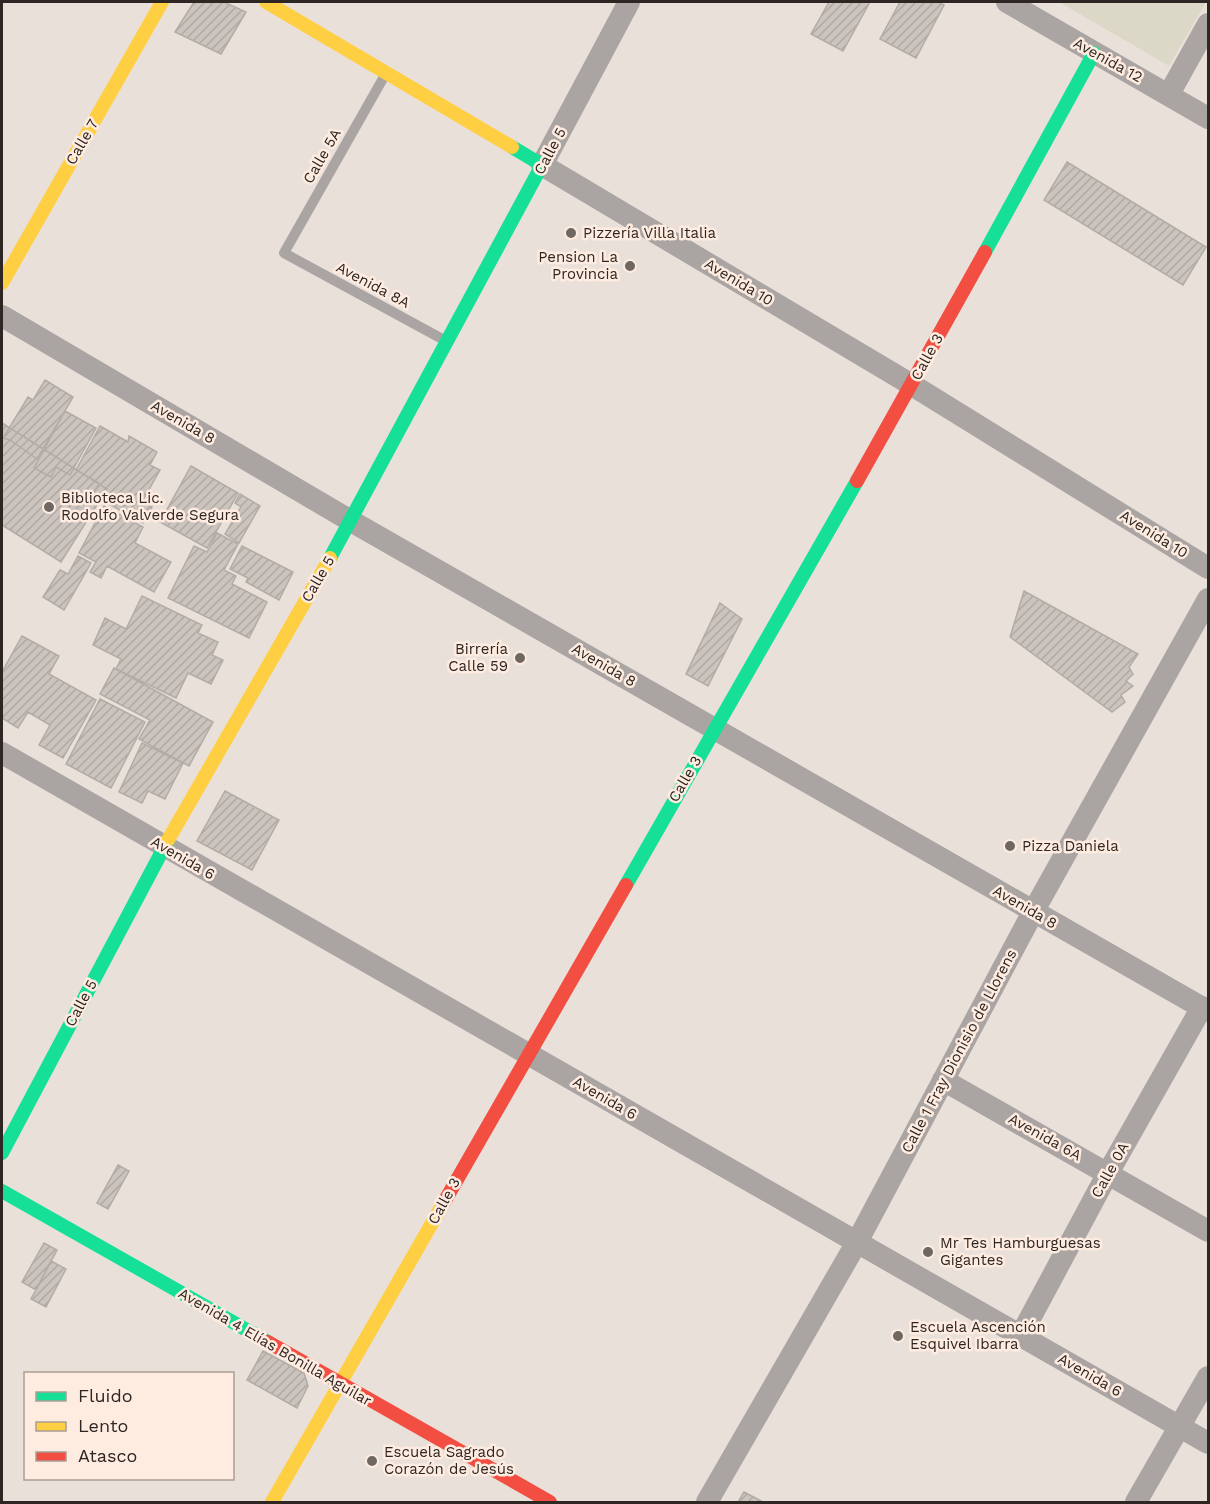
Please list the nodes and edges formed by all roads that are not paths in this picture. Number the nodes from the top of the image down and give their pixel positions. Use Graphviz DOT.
graph roads {
  1 [pos="162,2"];
  2 [pos="266,2"];
  3 [pos="629,2"];
  4 [pos="1007,2"];
  5 [pos="1209,24"];
  6 [pos="1094,53"];
  7 [pos="386,72"];
  8 [pos="1168,94"];
  9 [pos="1209,118"];
  10 [pos="542,165"];
  11 [pos="284,253"];
  12 [pos="2,283"];
  13 [pos="2,316"];
  14 [pos="449,342"];
  15 [pos="912,385"];
  16 [pos="351,521"];
  17 [pos="1209,568"];
  18 [pos="1209,598"];
  19 [pos="714,729"];
  20 [pos="2,753"];
  21 [pos="164,847"];
  22 [pos="1033,912"];
  23 [pos="1205,1009"];
  24 [pos="528,1054"];
  25 [pos="943,1080"];
  26 [pos="2,1153"];
  27 [pos="1108,1173"];
  28 [pos="2,1191"];
  29 [pos="1209,1231"];
  30 [pos="857,1242"];
  31 [pos="1021,1335"];
  32 [pos="1209,1377"];
  33 [pos="341,1385"];
  34 [pos="1180,1426"];
  35 [pos="1209,1443"];
  36 [pos="272,1503"];
  37 [pos="550,1503"];
  38 [pos="707,1503"];
  39 [pos="1136,1503"];
  1 -- 12 [label="street, Calle 7"];
  2 -- 7 [label="street, Avenida 10"];
  3 -- 10 [label="street, Calle 5"];
  4 -- 6 [label="street, Avenida 12"];
  5 -- 8 [label="street"];
  6 -- 8 [label="street, Avenida 12"];
  6 -- 15 [label="street, Calle 3"];
  7 -- 10 [label="street, Avenida 10"];
  7 -- 11 [label="lane, Calle 5A"];
  8 -- 9 [label="street, Avenida 12"];
  10 -- 14 [label="street, Calle 5"];
  10 -- 15 [label="street, Avenida 10"];
  11 -- 14 [label="lane, Avenida 8A"];
  13 -- 16 [label="street, Avenida 8"];
  14 -- 16 [label="street, Calle 5"];
  15 -- 17 [label="street, Avenida 10"];
  15 -- 19 [label="street, Calle 3"];
  16 -- 19 [label="street, Avenida 8"];
  16 -- 21 [label="street, Calle 5"];
  18 -- 22 [label="street, Calle 1 Fray Dionisio de Llorens"];
  19 -- 22 [label="street, Avenida 8"];
  19 -- 24 [label="street, Calle 3"];
  20 -- 21 [label="street, Avenida 6"];
  21 -- 24 [label="street, Avenida 6"];
  21 -- 26 [label="street, Calle 5"];
  22 -- 23 [label="street, Avenida 8"];
  22 -- 25 [label="street, Calle 1 Fray Dionisio de Llorens"];
  23 -- 27 [label="street, Calle 0A"];
  24 -- 30 [label="street, Avenida 6"];
  24 -- 33 [label="street, Calle 3"];
  25 -- 27 [label="street, Avenida 6A"];
  25 -- 30 [label="street, Calle 1 Fray Dionisio de Llorens"];
  27 -- 29 [label="street, Avenida 6A"];
  27 -- 31 [label="street, Calle 0A"];
  28 -- 33 [label="street, Avenida 4 Elías Bonilla Aguilar"];
  30 -- 31 [label="street, Avenida 6"];
  30 -- 38 [label="street, Calle 1 Fray Dionisio de Llorens"];
  31 -- 34 [label="street, Avenida 6"];
  32 -- 34 [label="street"];
  33 -- 36 [label="street, Calle 3"];
  33 -- 37 [label="street, Avenida 4 Elías Bonilla Aguilar"];
  34 -- 35 [label="street, Avenida 6"];
  34 -- 39 [label="street"];
}
